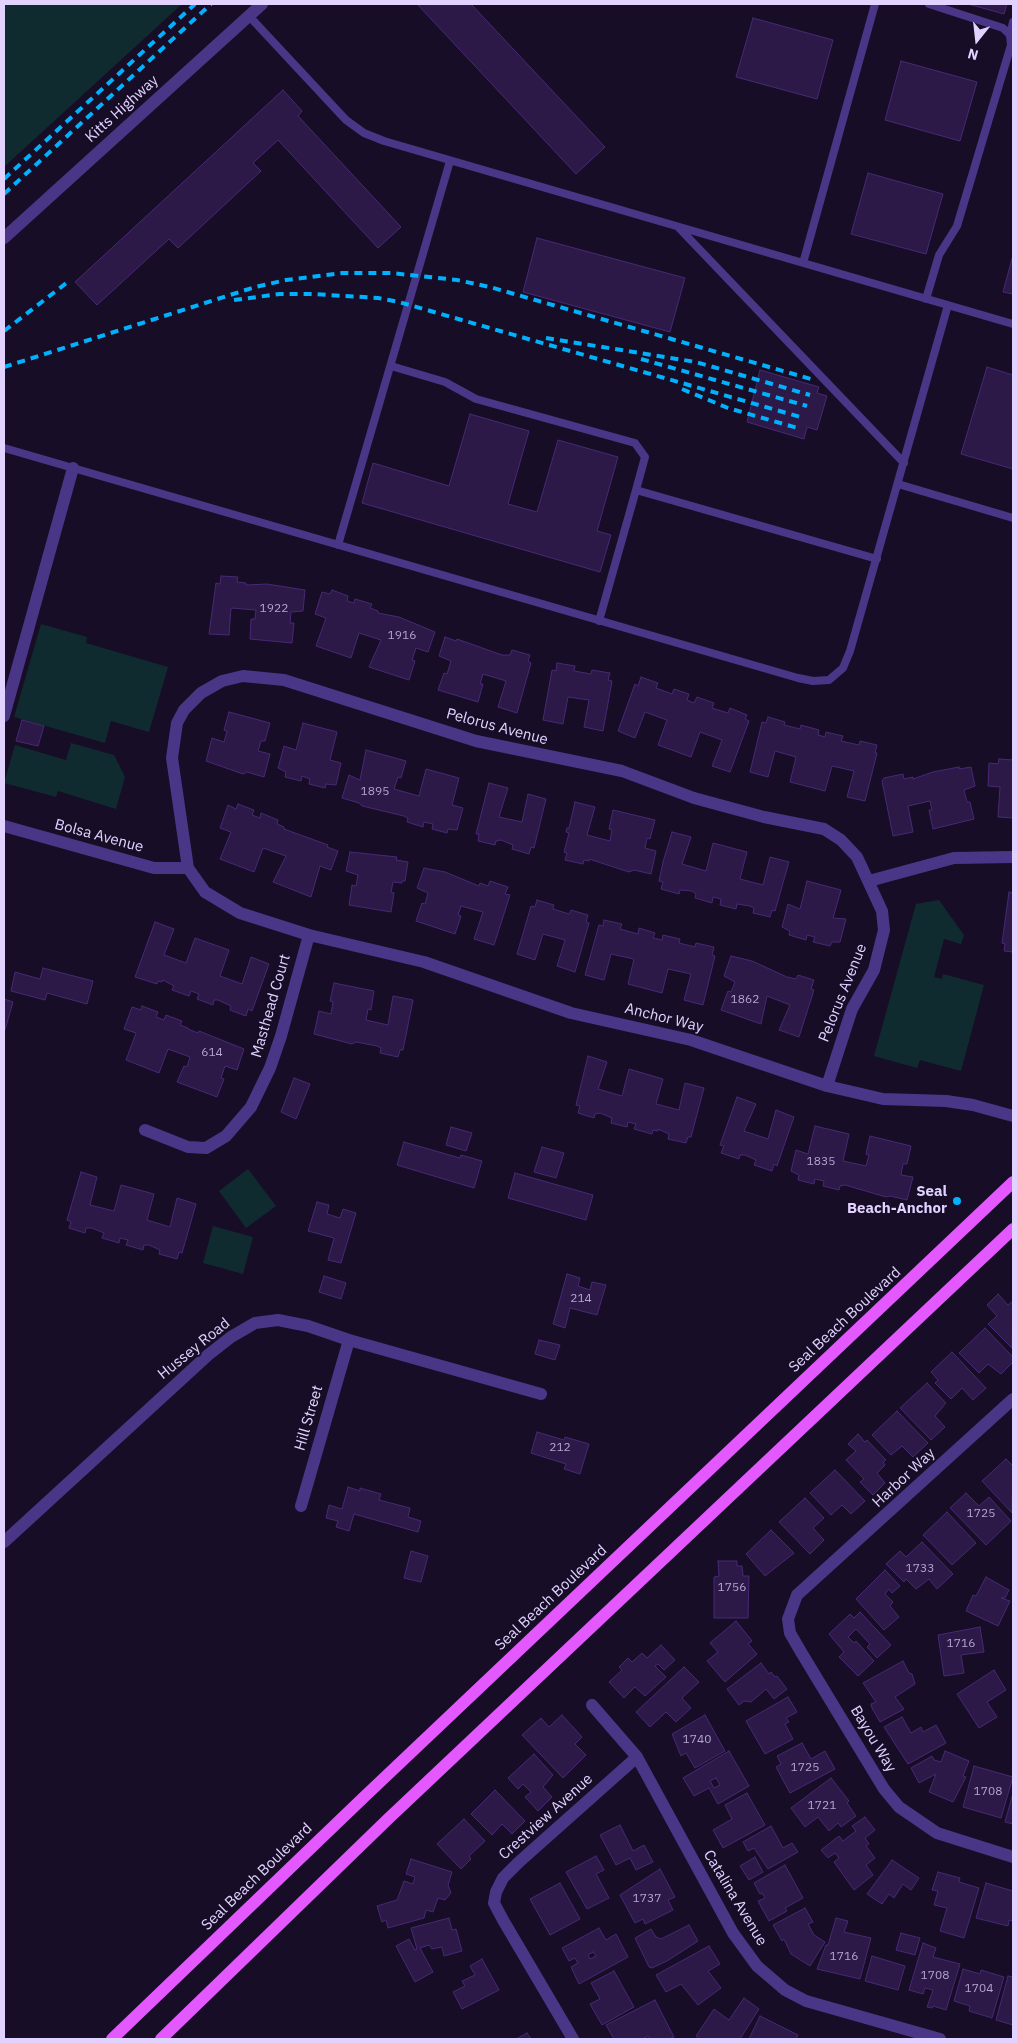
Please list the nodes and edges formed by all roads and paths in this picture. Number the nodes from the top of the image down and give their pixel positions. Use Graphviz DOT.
graph roads {
  1 [pos="262,4"];
  2 [pos="875,4"];
  3 [pos="929,4"];
  4 [pos="249,16"];
  5 [pos="1013,22"];
  6 [pos="1010,35"];
  7 [pos="450,161"];
  8 [pos="677,227"];
  9 [pos="4,238"];
  10 [pos="803,263"];
  11 [pos="926,299"];
  12 [pos="948,305"];
  13 [pos="1013,324"];
  14 [pos="391,366"];
  15 [pos="4,448"];
  16 [pos="904,463"];
  17 [pos="73,468"];
  18 [pos="898,484"];
  19 [pos="636,490"];
  20 [pos="1013,518"];
  21 [pos="338,545"];
  22 [pos="877,559"];
  23 [pos="599,621"];
  24 [pos="4,716"];
  25 [pos="4,826"];
  26 [pos="1013,857"];
  27 [pos="188,868"];
  28 [pos="869,881"];
  29 [pos="309,935"];
  30 [pos="827,1086"];
  31 [pos="1013,1116"];
  32 [pos="145,1130"];
  33 [pos="1013,1182"];
  34 [pos="1013,1229"];
  35 [pos="350,1340"];
  36 [pos="541,1394"];
  37 [pos="1013,1399"];
  38 [pos="301,1506"];
  39 [pos="4,1542"];
  40 [pos="816,1580"];
  41 [pos="592,1705"];
  42 [pos="638,1757"];
  43 [pos="1013,1857"];
  44 [pos="112,2039"];
  45 [pos="161,2039"];
  46 [pos="573,2039"];
  47 [pos="940,2039"];
  1 -- 4 [label="street, Kitts Highway"];
  2 -- 10 [label="lane"];
  3 -- 6 [label="lane"];
  4 -- 7 [label="lane"];
  4 -- 9 [label="street, Kitts Highway"];
  5 -- 6 [label="lane"];
  6 -- 11 [label="lane"];
  7 -- 8 [label="lane"];
  7 -- 14 [label="lane"];
  8 -- 10 [label="lane"];
  8 -- 16 [label="lane"];
  10 -- 11 [label="lane"];
  11 -- 12 [label="lane"];
  12 -- 13 [label="lane"];
  12 -- 16 [label="lane"];
  14 -- 19 [label="lane"];
  14 -- 21 [label="lane"];
  15 -- 17 [label="lane"];
  16 -- 18 [label="lane"];
  17 -- 21 [label="lane"];
  17 -- 24 [label="street"];
  18 -- 20 [label="lane"];
  18 -- 22 [label="lane"];
  19 -- 22 [label="lane"];
  19 -- 23 [label="lane"];
  21 -- 23 [label="lane"];
  22 -- 23 [label="lane"];
  25 -- 27 [label="street, Bolsa Avenue"];
  26 -- 28 [label="street"];
  27 -- 28 [label="street, Pelorus Avenue"];
  27 -- 29 [label="street, Pelorus Avenue"];
  28 -- 30 [label="street, Pelorus Avenue"];
  29 -- 30 [label="street, Anchor Way"];
  29 -- 32 [label="street, Masthead Court"];
  30 -- 31 [label="street, Anchor Way"];
  33 -- 44 [label="main road, Seal Beach Boulevard"];
  34 -- 45 [label="main road"];
  35 -- 36 [label="street, Hussey Road"];
  35 -- 38 [label="street, Hill Street"];
  35 -- 39 [label="street, Hussey Road"];
  37 -- 40 [label="street, Harbor Way"];
  40 -- 43 [label="street, Bayou Way"];
  41 -- 42 [label="street, Catalina Avenue"];
  42 -- 46 [label="street, Crestview Avenue"];
  42 -- 47 [label="street, Catalina Avenue"];
}
